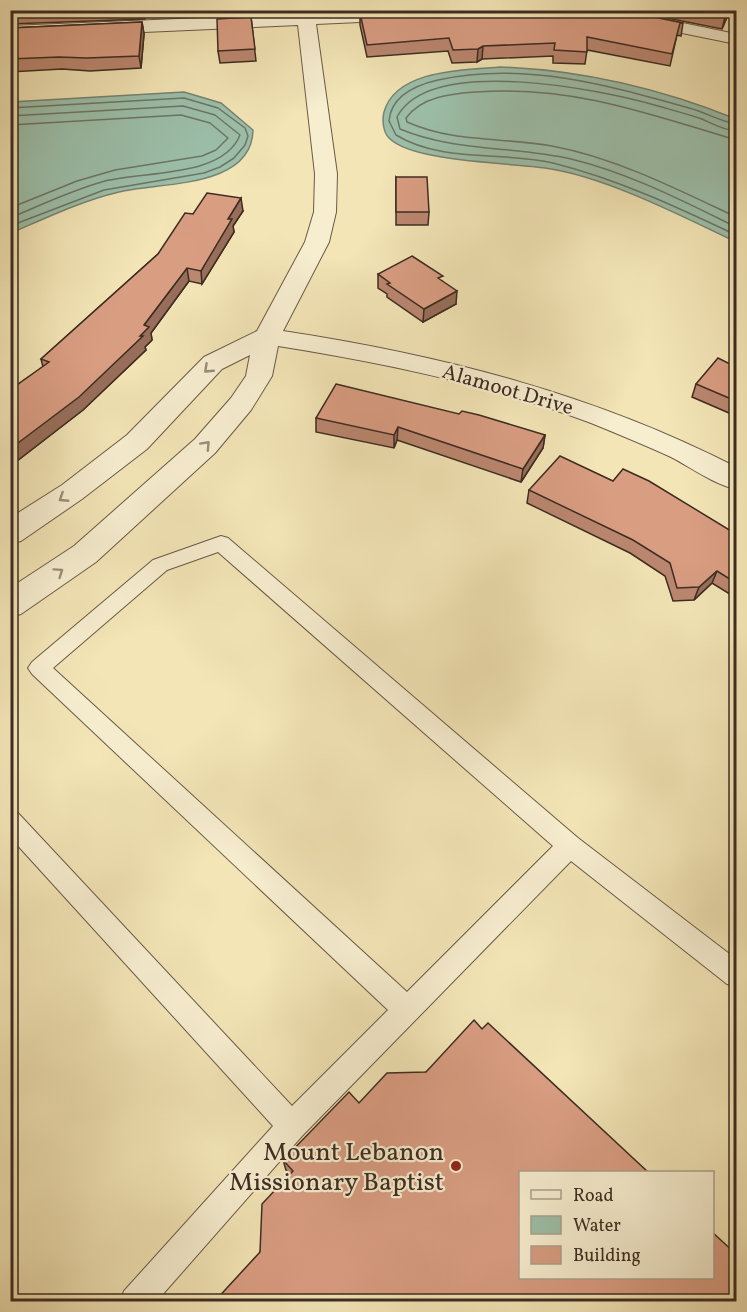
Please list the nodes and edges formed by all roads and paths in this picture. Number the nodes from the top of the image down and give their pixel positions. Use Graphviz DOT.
graph roads {
  1 [pos="425,14"];
  2 [pos="305,15"];
  3 [pos="617,16"];
  4 [pos="10,32"];
  5 [pos="736,39"];
  6 [pos="267,336"];
  7 [pos="736,479"];
  8 [pos="10,533"];
  9 [pos="10,605"];
  10 [pos="10,820"];
  11 [pos="570,846"];
  12 [pos="736,975"];
  13 [pos="407,1010"];
  14 [pos="292,1126"];
  15 [pos="135,1302"];
  1 -- 2 [label="street"];
  2 -- 4 [label="street"];
  2 -- 6 [label="street"];
  3 -- 5 [label="street"];
  6 -- 7 [label="street, Alamoot Drive"];
  6 -- 8 [label="street, one-way"];
  9 -- 6 [label="street, one-way"];
  10 -- 14 [label="lane"];
  11 -- 12 [label="lane"];
  11 -- 13 [label="lane"];
  11 -- 13 [label="lane"];
  13 -- 14 [label="lane"];
  14 -- 15 [label="lane"];
}
